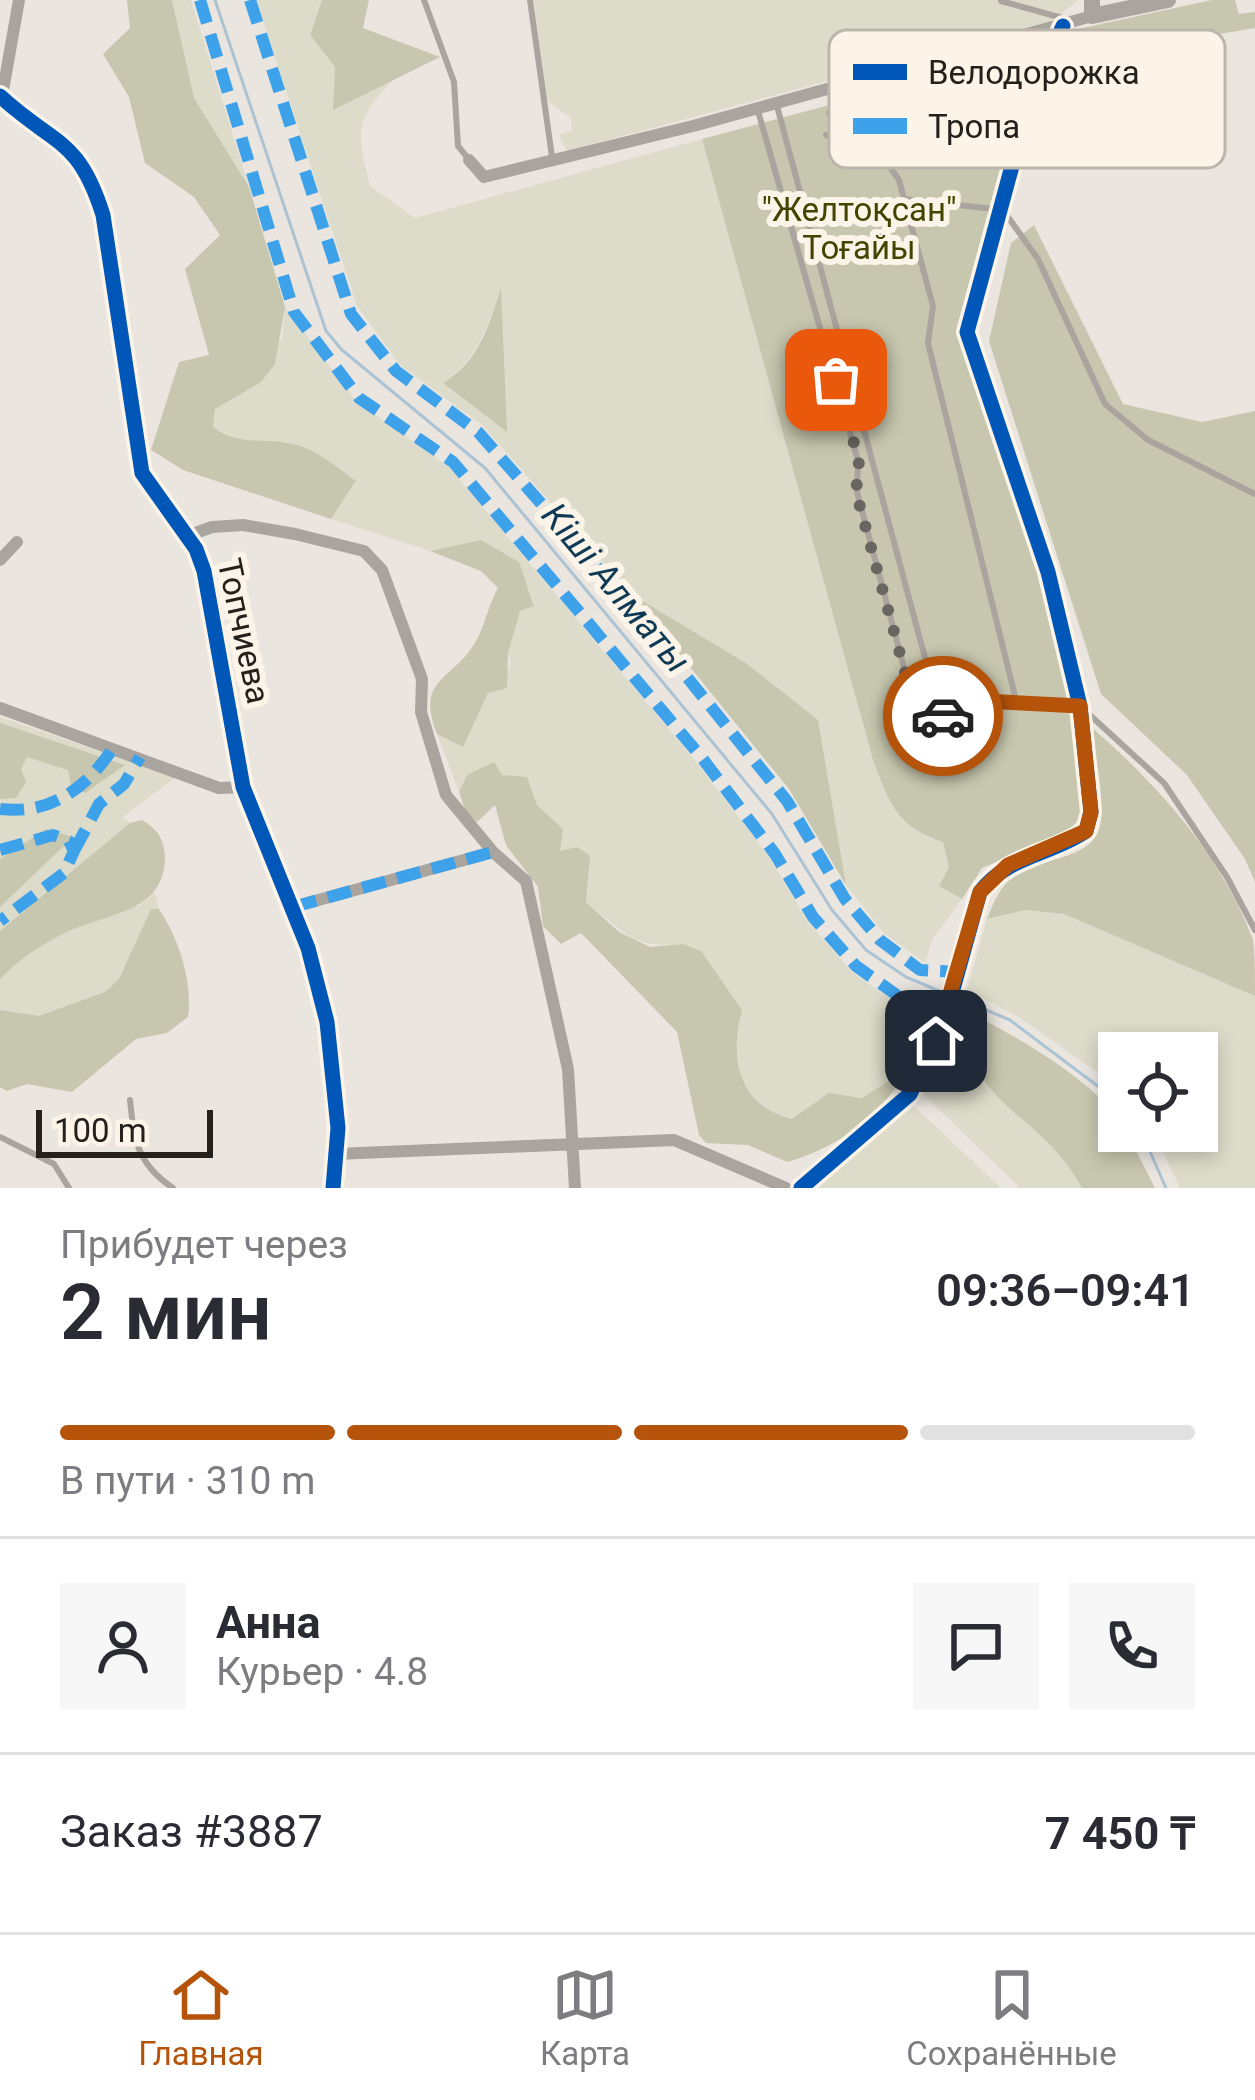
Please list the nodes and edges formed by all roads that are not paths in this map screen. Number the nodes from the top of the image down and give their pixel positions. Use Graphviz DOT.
graph roads {
  1 [pos="19,0"];
  2 [pos="424,0"];
  3 [pos="530,0"];
  4 [pos="1168,0"];
  5 [pos="1001,1"];
  6 [pos="1092,8"];
  7 [pos="1068,24"];
  8 [pos="1046,30"];
  9 [pos="1064,30"];
  10 [pos="829,88"];
  11 [pos="1,96"];
  12 [pos="776,102"];
  13 [pos="757,108"];
  14 [pos="470,160"];
  15 [pos="552,160"];
  16 [pos="893,168"];
  17 [pos="1013,168"];
  18 [pos="903,200"];
  19 [pos="1003,209"];
  20 [pos="1255,494"];
  21 [pos="187,536"];
  22 [pos="17,542"];
  23 [pos="0,560"];
  24 [pos="962,700"];
  25 [pos="1016,700"];
  26 [pos="1080,706"];
  27 [pos="0,708"];
  28 [pos="242,787"];
  29 [pos="493,852"];
  30 [pos="293,907"];
  31 [pos="1255,930"];
  32 [pos="130,1100"];
  33 [pos="0,1137"];
  34 [pos="572,1145"];
  35 [pos="336,1154"];
  36 [pos="69,1188"];
  37 [pos="173,1188"];
  38 [pos="332,1188"];
  39 [pos="574,1188"];
  40 [pos="786,1188"];
  41 [pos="801,1188"];
  1 -- 11 [label="street"];
  2 -- 14 [label="lane"];
  3 -- 15 [label="lane"];
  4 -- 6 [label="street"];
  5 -- 7 [label="lane"];
  6 -- 7 [label="street"];
  7 -- 8 [label="street"];
  7 -- 9 [label="street"];
  10 -- 12 [label="street"];
  11 -- 21 [label="street, Топчиева"];
  12 -- 13 [label="street"];
  12 -- 24 [label="lane"];
  13 -- 15 [label="street"];
  13 -- 24 [label="lane"];
  14 -- 15 [label="street"];
  16 -- 18 [label="lane"];
  17 -- 19 [label="street"];
  18 -- 19 [label="lane"];
  18 -- 25 [label="lane"];
  19 -- 20 [label="lane"];
  19 -- 26 [label="street"];
  21 -- 28 [label="street, Топчиева"];
  21 -- 29 [label="street"];
  22 -- 23 [label="street"];
  24 -- 25 [label="lane"];
  25 -- 26 [label="lane"];
  26 -- 31 [label="lane"];
  26 -- 41 [label="street"];
  27 -- 28 [label="street"];
  28 -- 30 [label="street, Топчиева"];
  29 -- 30 [label="street"];
  29 -- 34 [label="street"];
  30 -- 35 [label="street, Топчиева"];
  32 -- 37 [label="lane"];
  33 -- 36 [label="lane"];
  34 -- 35 [label="street"];
  34 -- 39 [label="street"];
  34 -- 40 [label="street"];
  35 -- 38 [label="street, Топчиева"];
}
